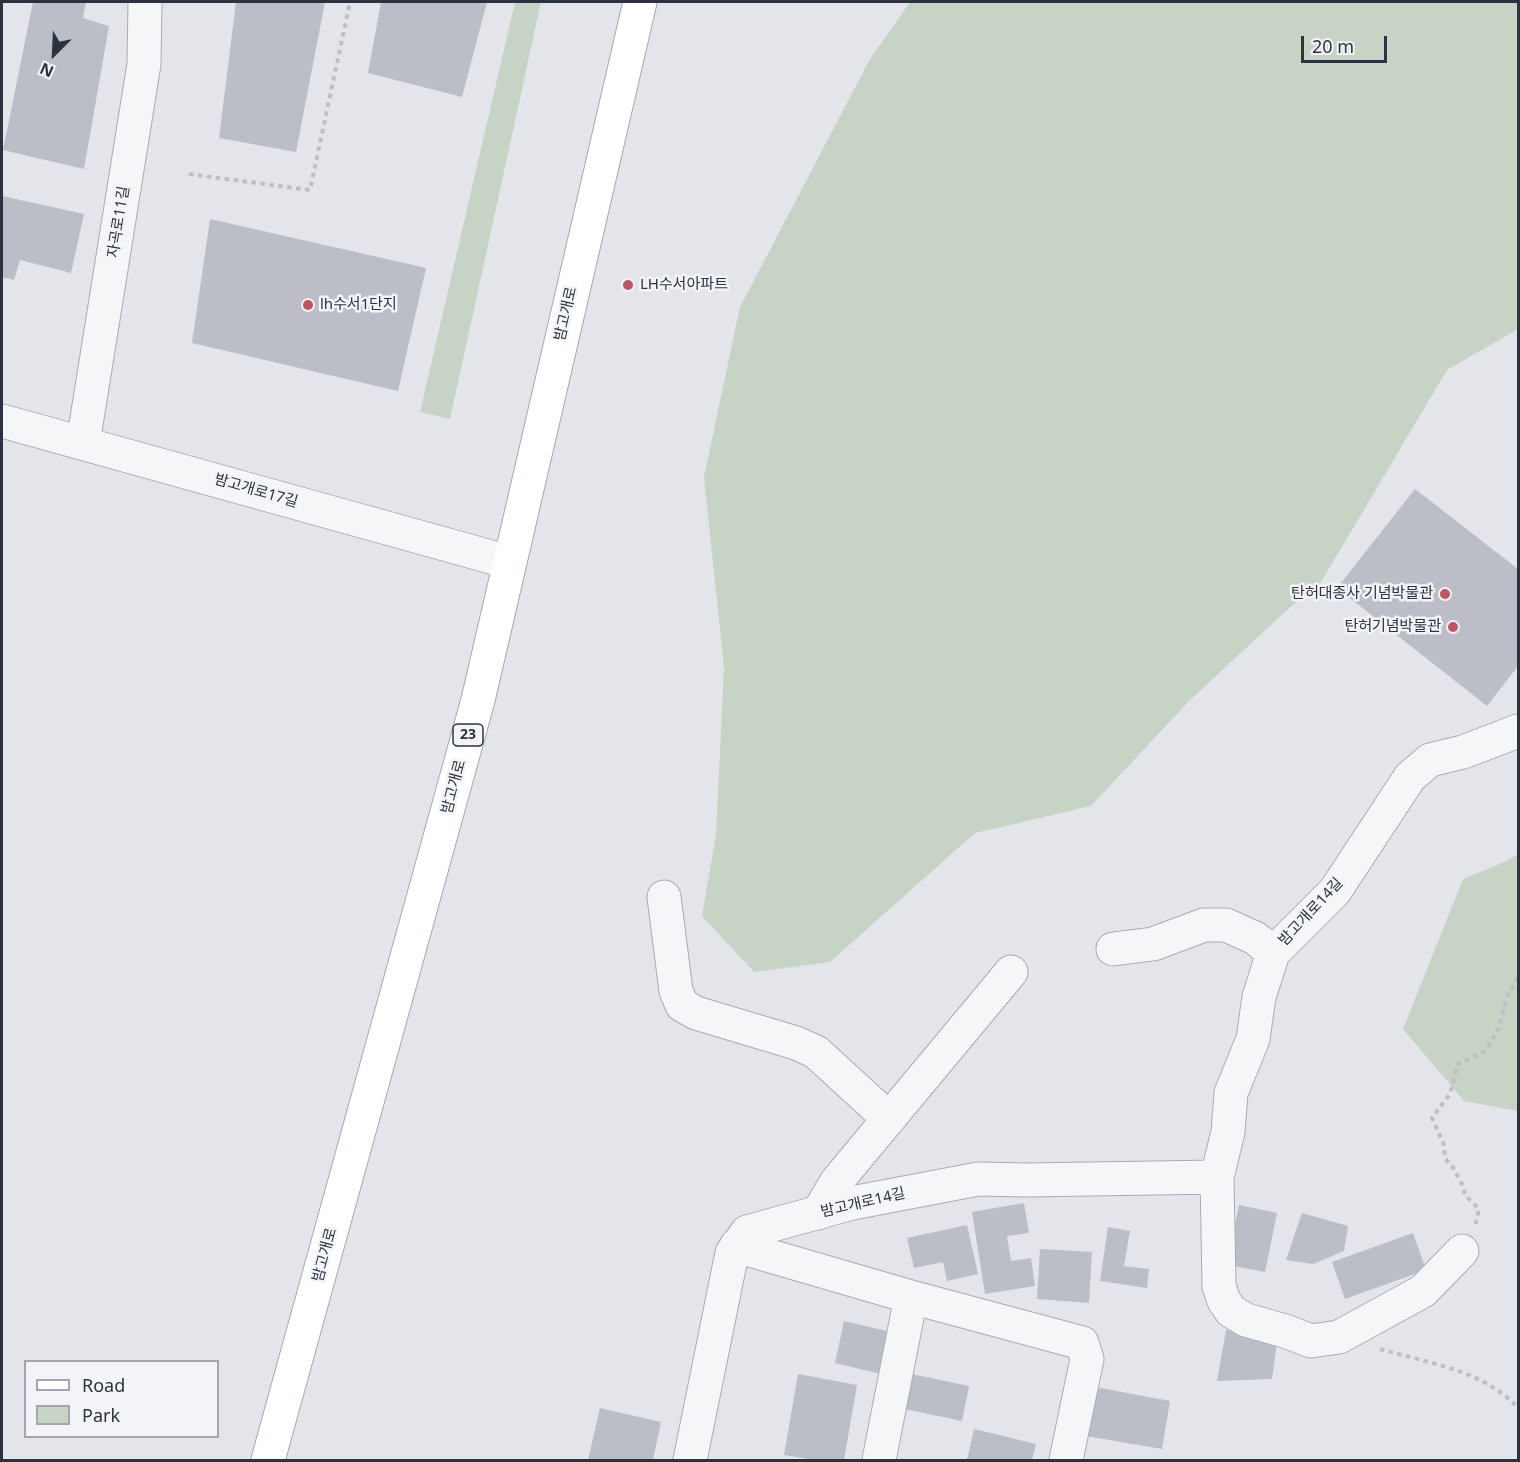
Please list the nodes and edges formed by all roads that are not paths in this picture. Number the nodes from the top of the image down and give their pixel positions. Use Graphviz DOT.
graph roads {
  1 [pos="145,2"];
  2 [pos="640,2"];
  3 [pos="2,421"];
  4 [pos="83,442"];
  5 [pos="509,562"];
  6 [pos="1518,731"];
  7 [pos="664,897"];
  8 [pos="1113,949"];
  9 [pos="1273,953"];
  10 [pos="1011,972"];
  11 [pos="889,1119"];
  12 [pos="1217,1177"];
  13 [pos="818,1213"];
  14 [pos="736,1246"];
  15 [pos="1462,1251"];
  16 [pos="911,1297"];
  17 [pos="268,1461"];
  18 [pos="690,1461"];
  19 [pos="879,1461"];
  20 [pos="1066,1461"];
  1 -- 4 [label="street, 자곡로11길"];
  2 -- 5 [label="main road, 밤고개로 / 23"];
  3 -- 4 [label="street, 밤고개로17길"];
  4 -- 5 [label="street, 밤고개로17길"];
  5 -- 17 [label="main road, 밤고개로 / 23"];
  6 -- 9 [label="street, 밤고개로14길"];
  7 -- 11 [label="street"];
  8 -- 9 [label="street"];
  9 -- 12 [label="street, 밤고개로14길"];
  10 -- 11 [label="street"];
  11 -- 13 [label="street"];
  12 -- 13 [label="street, 밤고개로14길"];
  12 -- 15 [label="street, 밤고개로14길"];
  13 -- 14 [label="street, 밤고개로14길"];
  14 -- 16 [label="street"];
  14 -- 18 [label="street"];
  16 -- 19 [label="street"];
  16 -- 20 [label="street"];
}
